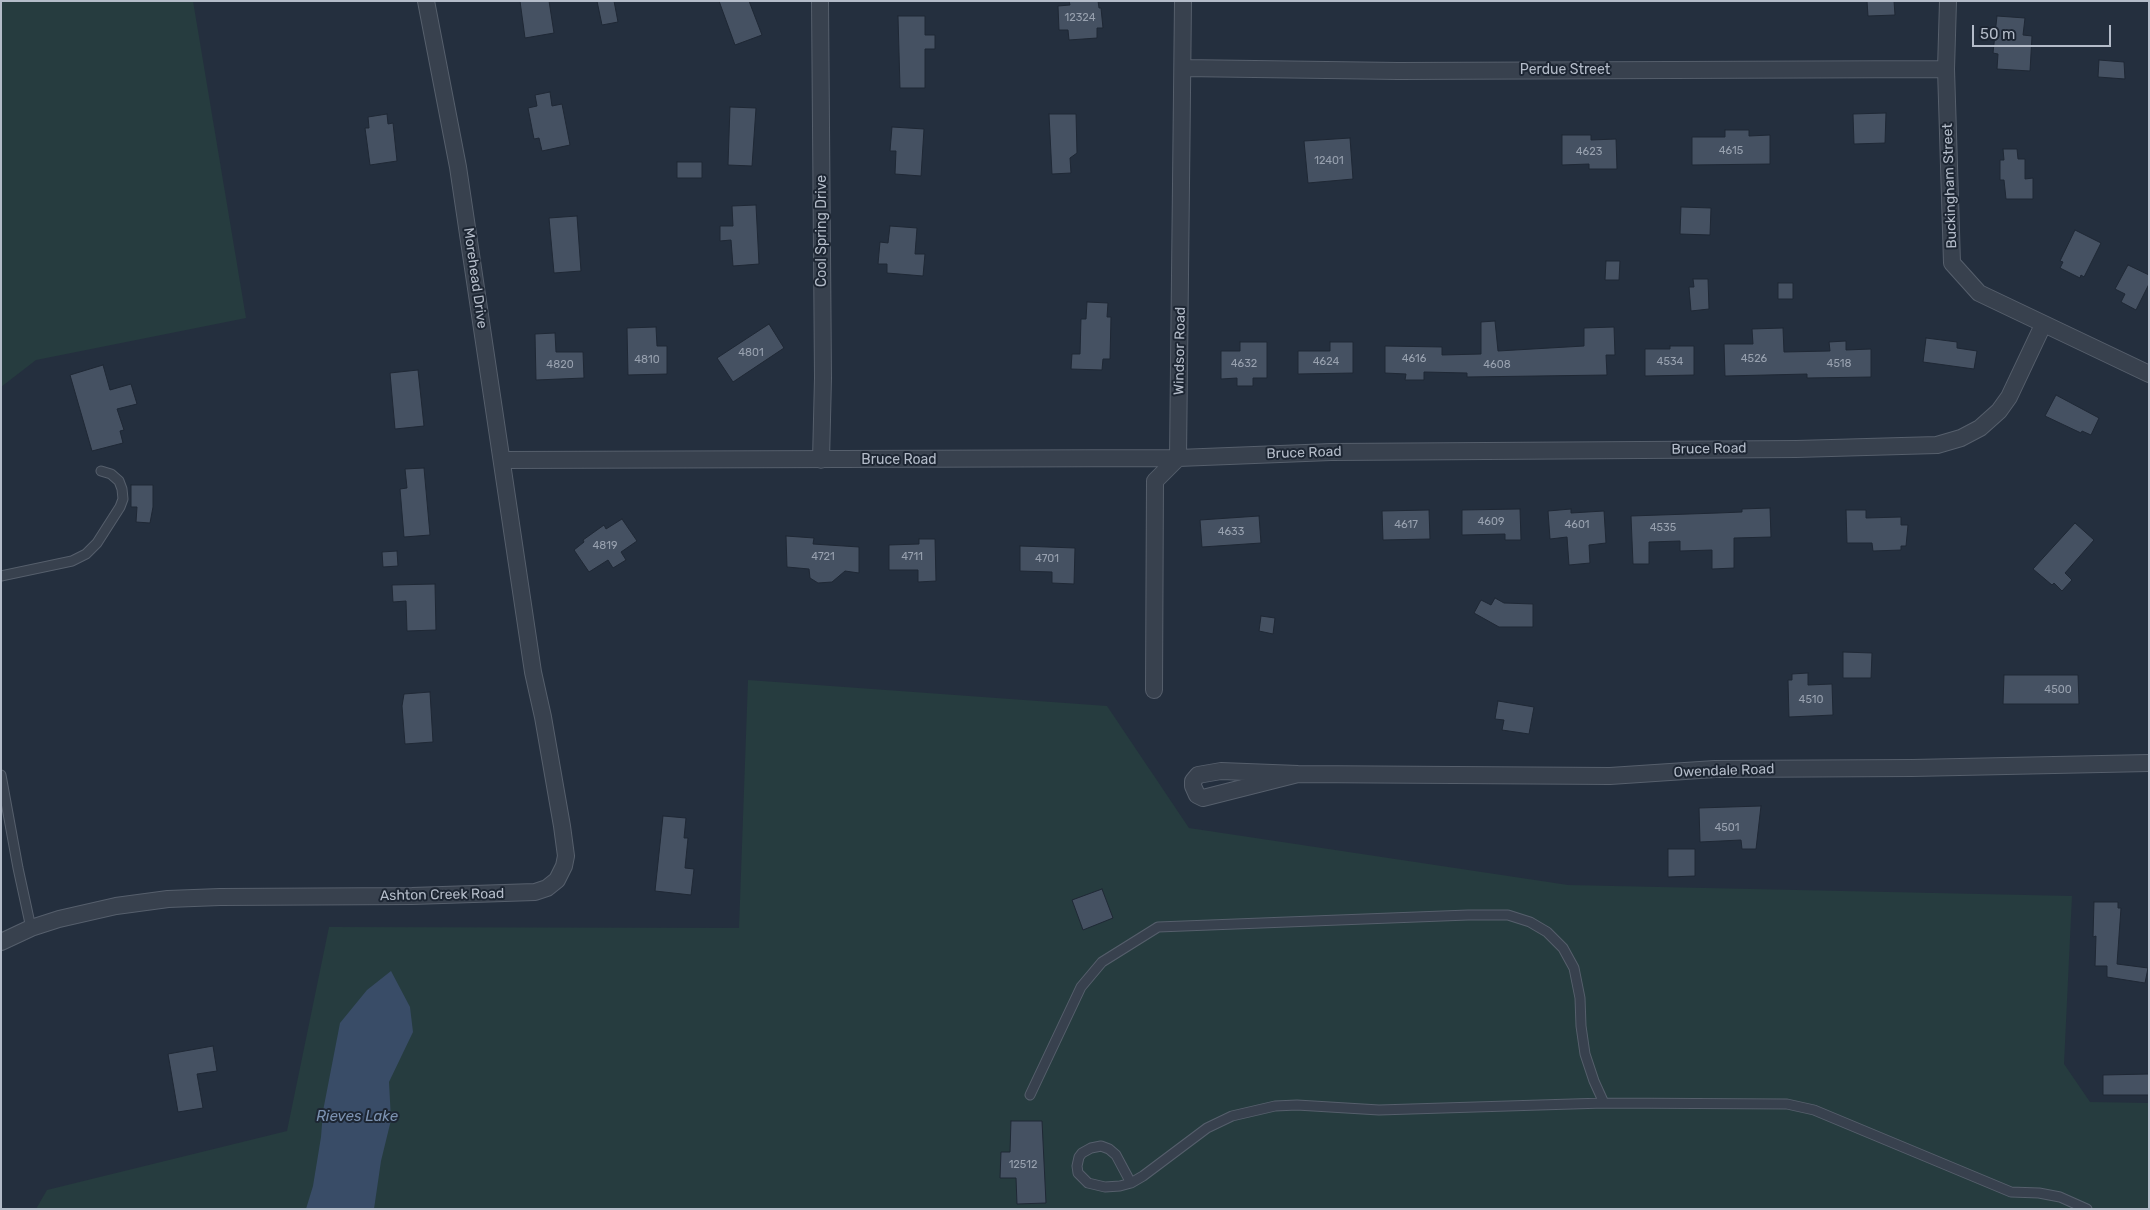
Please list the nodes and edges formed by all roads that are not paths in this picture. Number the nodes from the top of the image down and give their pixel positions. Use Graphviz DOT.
graph roads {
  1 [pos="426,1"];
  2 [pos="820,1"];
  3 [pos="1183,1"];
  4 [pos="1948,1"];
  5 [pos="1183,68"];
  6 [pos="1946,69"];
  7 [pos="2043,325"];
  8 [pos="2149,374"];
  9 [pos="1178,458"];
  10 [pos="502,460"];
  11 [pos="821,460"];
  12 [pos="101,471"];
  13 [pos="517,557"];
  14 [pos="1,576"];
  15 [pos="1154,690"];
  16 [pos="2149,763"];
  17 [pos="1298,774"];
  18 [pos="1,775"];
  19 [pos="31,928"];
  20 [pos="1,942"];
  21 [pos="1030,1095"];
  22 [pos="1604,1103"];
  23 [pos="1131,1183"];
  24 [pos="2087,1209"];
  1 -- 10 [label="street, Morehead Drive"];
  2 -- 11 [label="street, Cool Spring Drive"];
  3 -- 5 [label="street, Windsor Road"];
  4 -- 6 [label="street, Buckingham Street"];
  5 -- 6 [label="street, Perdue Street"];
  5 -- 9 [label="street, Windsor Road"];
  6 -- 7 [label="street, Buckingham Street"];
  7 -- 8 [label="street, Buckingham Street"];
  7 -- 9 [label="street, Bruce Road"];
  9 -- 11 [label="street, Bruce Road"];
  9 -- 15 [label="street"];
  10 -- 11 [label="street, Bruce Road"];
  10 -- 13 [label="street, Morehead Drive"];
  12 -- 14 [label="lane"];
  13 -- 19 [label="street, Ashton Creek Road"];
  16 -- 17 [label="street, Owendale Road"];
  17 -- 17 [label="street, Owendale Road"];
  18 -- 19 [label="lane"];
  19 -- 20 [label="street, Ashton Creek Road"];
  21 -- 22 [label="lane"];
  22 -- 23 [label="lane"];
  22 -- 24 [label="lane"];
  23 -- 23 [label="lane"];
}
